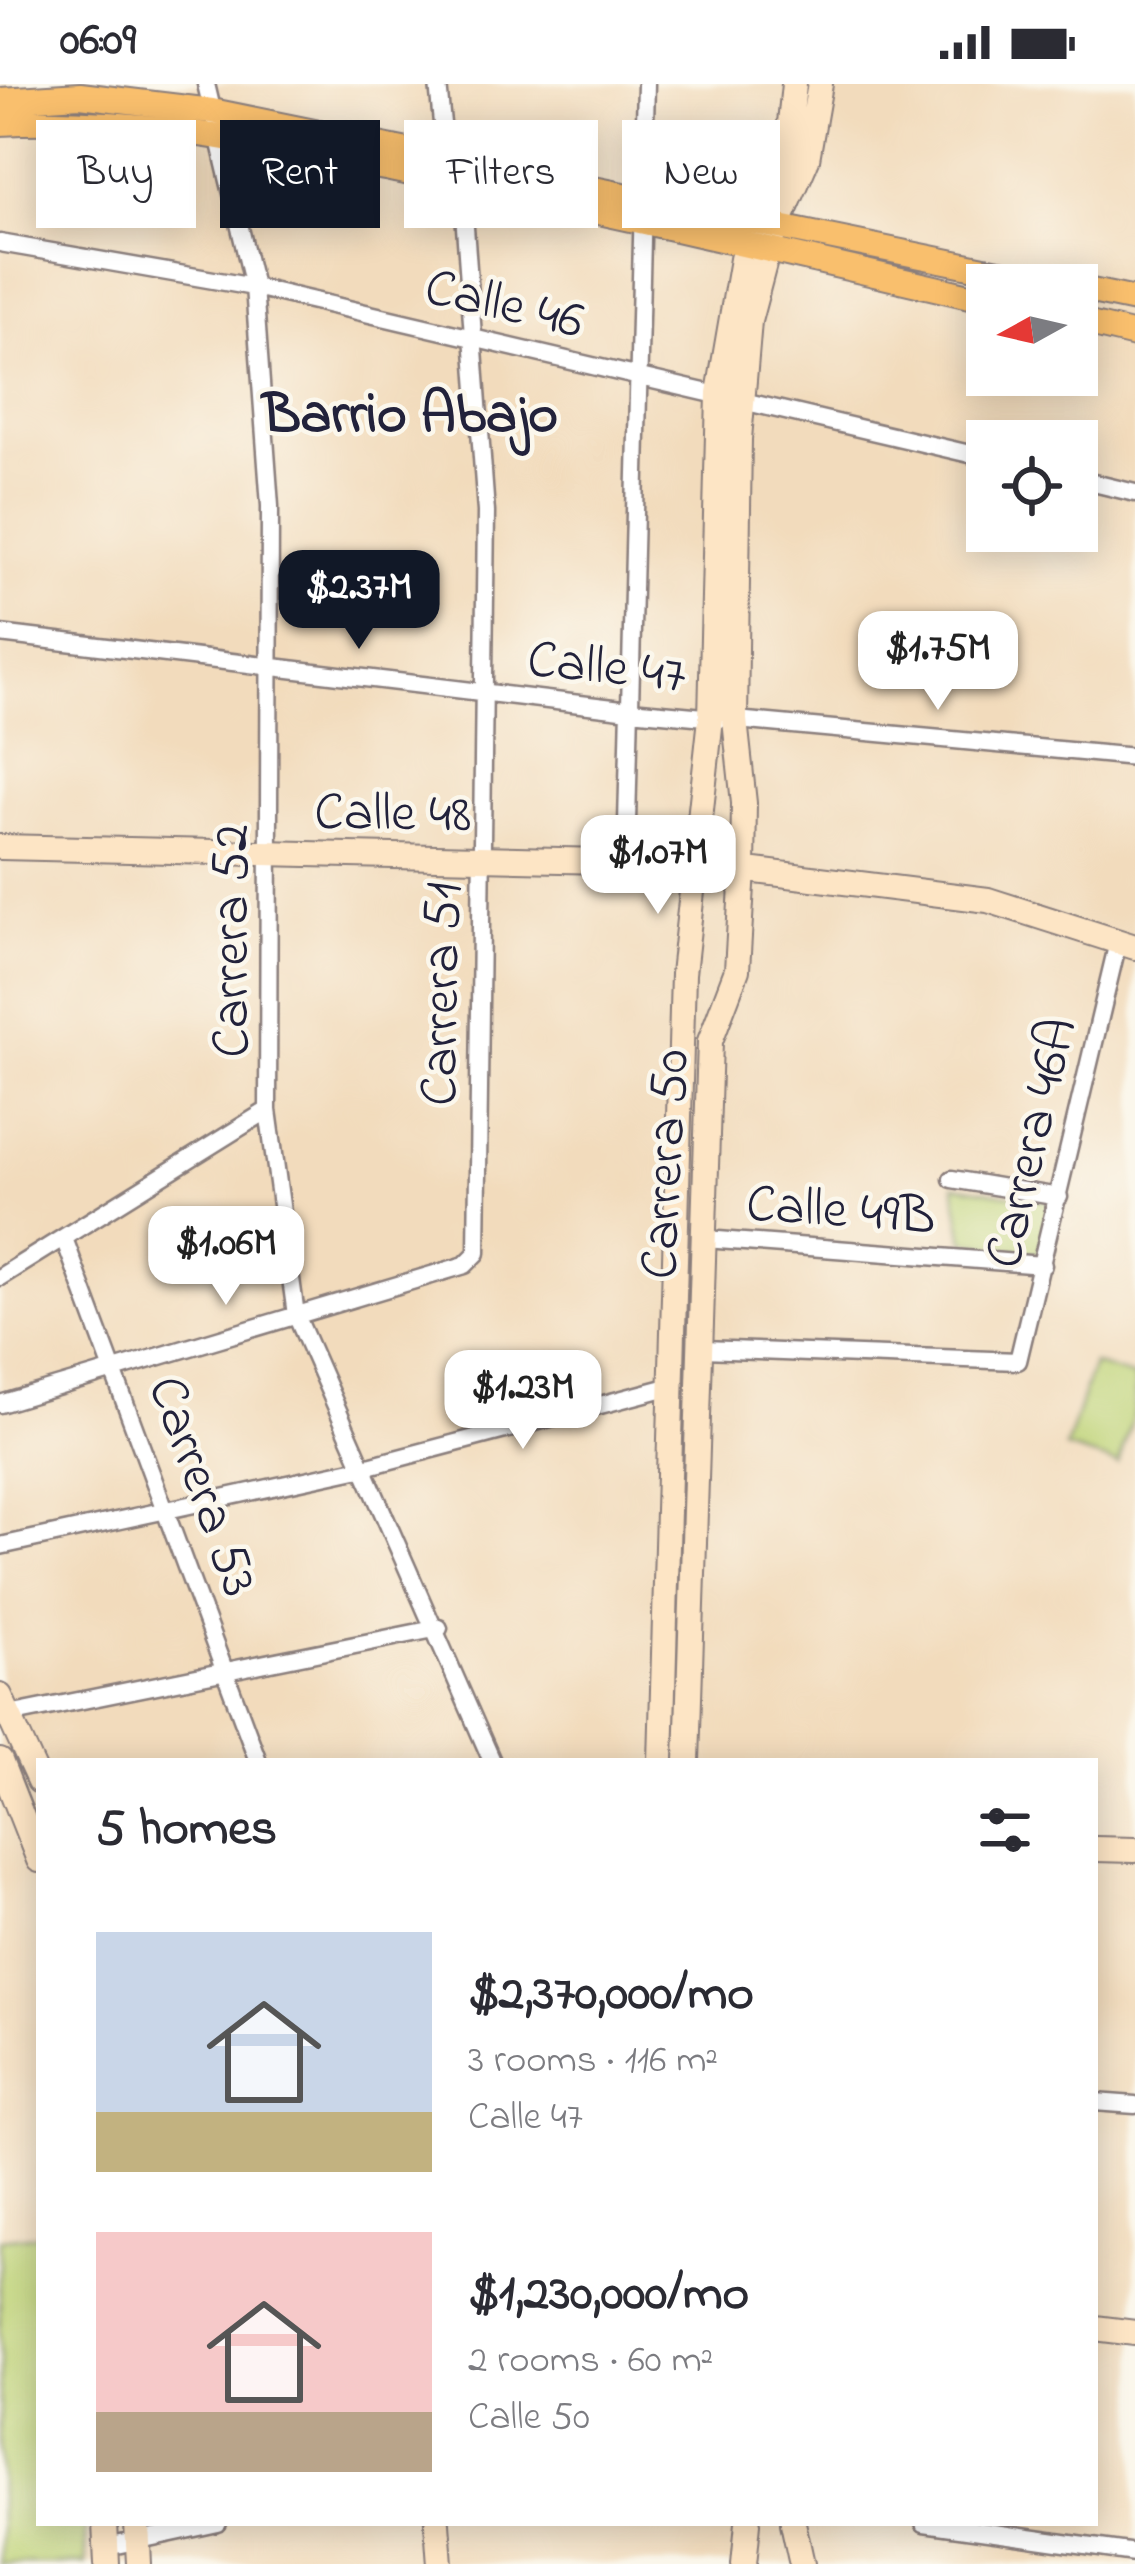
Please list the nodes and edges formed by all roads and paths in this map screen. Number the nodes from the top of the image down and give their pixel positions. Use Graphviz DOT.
graph roads {
  1 [pos="206,84"];
  2 [pos="438,84"];
  3 [pos="646,84"];
  4 [pos="794,84"];
  5 [pos="820,84"];
  6 [pos="0,100"];
  7 [pos="445,120"];
  8 [pos="646,120"];
  9 [pos="0,123"];
  10 [pos="215,123"];
  11 [pos="404,160"];
  12 [pos="460,228"];
  13 [pos="644,228"];
  14 [pos="730,228"];
  15 [pos="761,235"];
  16 [pos="0,243"];
  17 [pos="966,269"];
  18 [pos="254,287"];
  19 [pos="1098,292"];
  20 [pos="966,294"];
  21 [pos="1135,300"];
  22 [pos="1098,326"];
  23 [pos="470,335"];
  24 [pos="1135,335"];
  25 [pos="640,377"];
  26 [pos="730,396"];
  27 [pos="966,453"];
  28 [pos="1098,484"];
  29 [pos="1135,494"];
  30 [pos="0,634"];
  31 [pos="268,668"];
  32 [pos="482,693"];
  33 [pos="630,710"];
  34 [pos="723,719"];
  35 [pos="1135,758"];
  36 [pos="700,818"];
  37 [pos="743,827"];
  38 [pos="0,847"];
  39 [pos="272,855"];
  40 [pos="482,860"];
  41 [pos="626,862"];
  42 [pos="692,863"];
  43 [pos="742,869"];
  44 [pos="690,897"];
  45 [pos="741,902"];
  46 [pos="1126,944"];
  47 [pos="268,1110"];
  48 [pos="952,1179"];
  49 [pos="1059,1197"];
  50 [pos="705,1239"];
  51 [pos="64,1241"];
  52 [pos="1043,1265"];
  53 [pos="0,1277"];
  54 [pos="296,1315"];
  55 [pos="703,1349"];
  56 [pos="112,1370"];
  57 [pos="672,1386"];
  58 [pos="0,1403"];
  59 [pos="361,1468"];
  60 [pos="163,1510"];
  61 [pos="0,1546"];
  62 [pos="439,1628"];
  63 [pos="222,1669"];
  64 [pos="4,1706"];
  65 [pos="257,1758"];
  66 [pos="491,1758"];
  67 [pos="661,1758"];
  68 [pos="687,1758"];
  69 [pos="0,1761"];
  70 [pos="36,1775"];
  71 [pos="8,1798"];
  72 [pos="1098,1849"];
  73 [pos="1135,1850"];
  74 [pos="36,1854"];
  75 [pos="1098,2102"];
  76 [pos="1135,2105"];
  77 [pos="1098,2328"];
  78 [pos="1135,2333"];
  79 [pos="206,2526"];
  80 [pos="437,2526"];
  81 [pos="748,2526"];
  82 [pos="795,2526"];
  83 [pos="946,2526"];
  84 [pos="139,2542"];
  85 [pos="106,2545"];
  86 [pos="1135,2552"];
  87 [pos="440,2564"];
  88 [pos="744,2564"];
  89 [pos="802,2564"];
  1 -- 10 [label="street, Carrera 52"];
  2 -- 7 [label="street, Carrera 51"];
  3 -- 8 [label="street"];
  4 -- 15 [label="street, Carrera 50"];
  5 -- 15 [label="street, Carrera 50"];
  6 -- 10 [label="main road"];
  9 -- 10 [label="main road"];
  10 -- 11 [label="main road"];
  10 -- 18 [label="street, Carrera 52"];
  12 -- 23 [label="street, Carrera 51"];
  13 -- 25 [label="street"];
  14 -- 15 [label="main road"];
  15 -- 17 [label="main road"];
  15 -- 20 [label="main road"];
  15 -- 26 [label="street, Carrera 50"];
  16 -- 18 [label="street, Calle 46"];
  18 -- 23 [label="street, Calle 46"];
  18 -- 31 [label="street, Carrera 52"];
  19 -- 21 [label="main road"];
  22 -- 24 [label="main road"];
  23 -- 25 [label="street, Calle 46"];
  23 -- 32 [label="street, Carrera 51"];
  25 -- 26 [label="street, Calle 46"];
  25 -- 33 [label="street"];
  26 -- 27 [label="street, Calle 46"];
  26 -- 34 [label="street, Carrera 50"];
  28 -- 29 [label="street"];
  30 -- 31 [label="street, Calle 47"];
  31 -- 32 [label="street, Calle 47"];
  31 -- 39 [label="street, Carrera 52"];
  32 -- 33 [label="street, Calle 47"];
  32 -- 40 [label="street, Carrera 51"];
  33 -- 34 [label="street, Calle 47"];
  33 -- 41 [label="street"];
  34 -- 35 [label="street, Calle 47"];
  34 -- 36 [label="street, Carrera 50"];
  34 -- 37 [label="street, Carrera 50"];
  36 -- 37 [label="street"];
  36 -- 42 [label="street, Carrera 50"];
  37 -- 43 [label="street, Carrera 50"];
  38 -- 39 [label="street, Calle 48"];
  39 -- 40 [label="street, Calle 48"];
  39 -- 47 [label="street, Carrera 52"];
  40 -- 41 [label="street, Calle 48"];
  40 -- 54 [label="street, Carrera 51"];
  41 -- 42 [label="street, Calle 48"];
  42 -- 43 [label="street, Calle 48"];
  42 -- 44 [label="street, Carrera 50"];
  43 -- 45 [label="street, Carrera 50"];
  43 -- 46 [label="street, Calle 48"];
  44 -- 45 [label="street"];
  44 -- 57 [label="street, Carrera 50"];
  45 -- 50 [label="street, Carrera 50"];
  46 -- 49 [label="street, Carrera 46A"];
  47 -- 51 [label="street"];
  47 -- 54 [label="street, Carrera 52"];
  48 -- 49 [label="street"];
  49 -- 52 [label="street, Carrera 46A"];
  50 -- 52 [label="street, Calle 49B"];
  50 -- 55 [label="street, Carrera 50"];
  51 -- 53 [label="street"];
  51 -- 56 [label="street, Carrera 53"];
  52 -- 55 [label="street, Carrera 46A"];
  54 -- 56 [label="street"];
  54 -- 59 [label="street, Carrera 52"];
  55 -- 68 [label="street, Carrera 50"];
  56 -- 58 [label="street"];
  56 -- 60 [label="street, Carrera 53"];
  57 -- 59 [label="street"];
  57 -- 67 [label="street, Carrera 50"];
  59 -- 60 [label="street"];
  59 -- 62 [label="street, Carrera 52"];
  60 -- 61 [label="street"];
  60 -- 63 [label="street, Carrera 53"];
  62 -- 63 [label="street"];
  62 -- 66 [label="street, Carrera 52"];
  63 -- 64 [label="street"];
  63 -- 65 [label="street, Carrera 53"];
  64 -- 70 [label="street"];
  69 -- 71 [label="street"];
  71 -- 74 [label="street"];
  72 -- 73 [label="street"];
  75 -- 76 [label="street"];
  77 -- 78 [label="street"];
  79 -- 84 [label="street"];
  80 -- 87 [label="street"];
  81 -- 88 [label="street"];
  82 -- 89 [label="street"];
  83 -- 86 [label="street"];
  84 -- 85 [label="street"];
}
